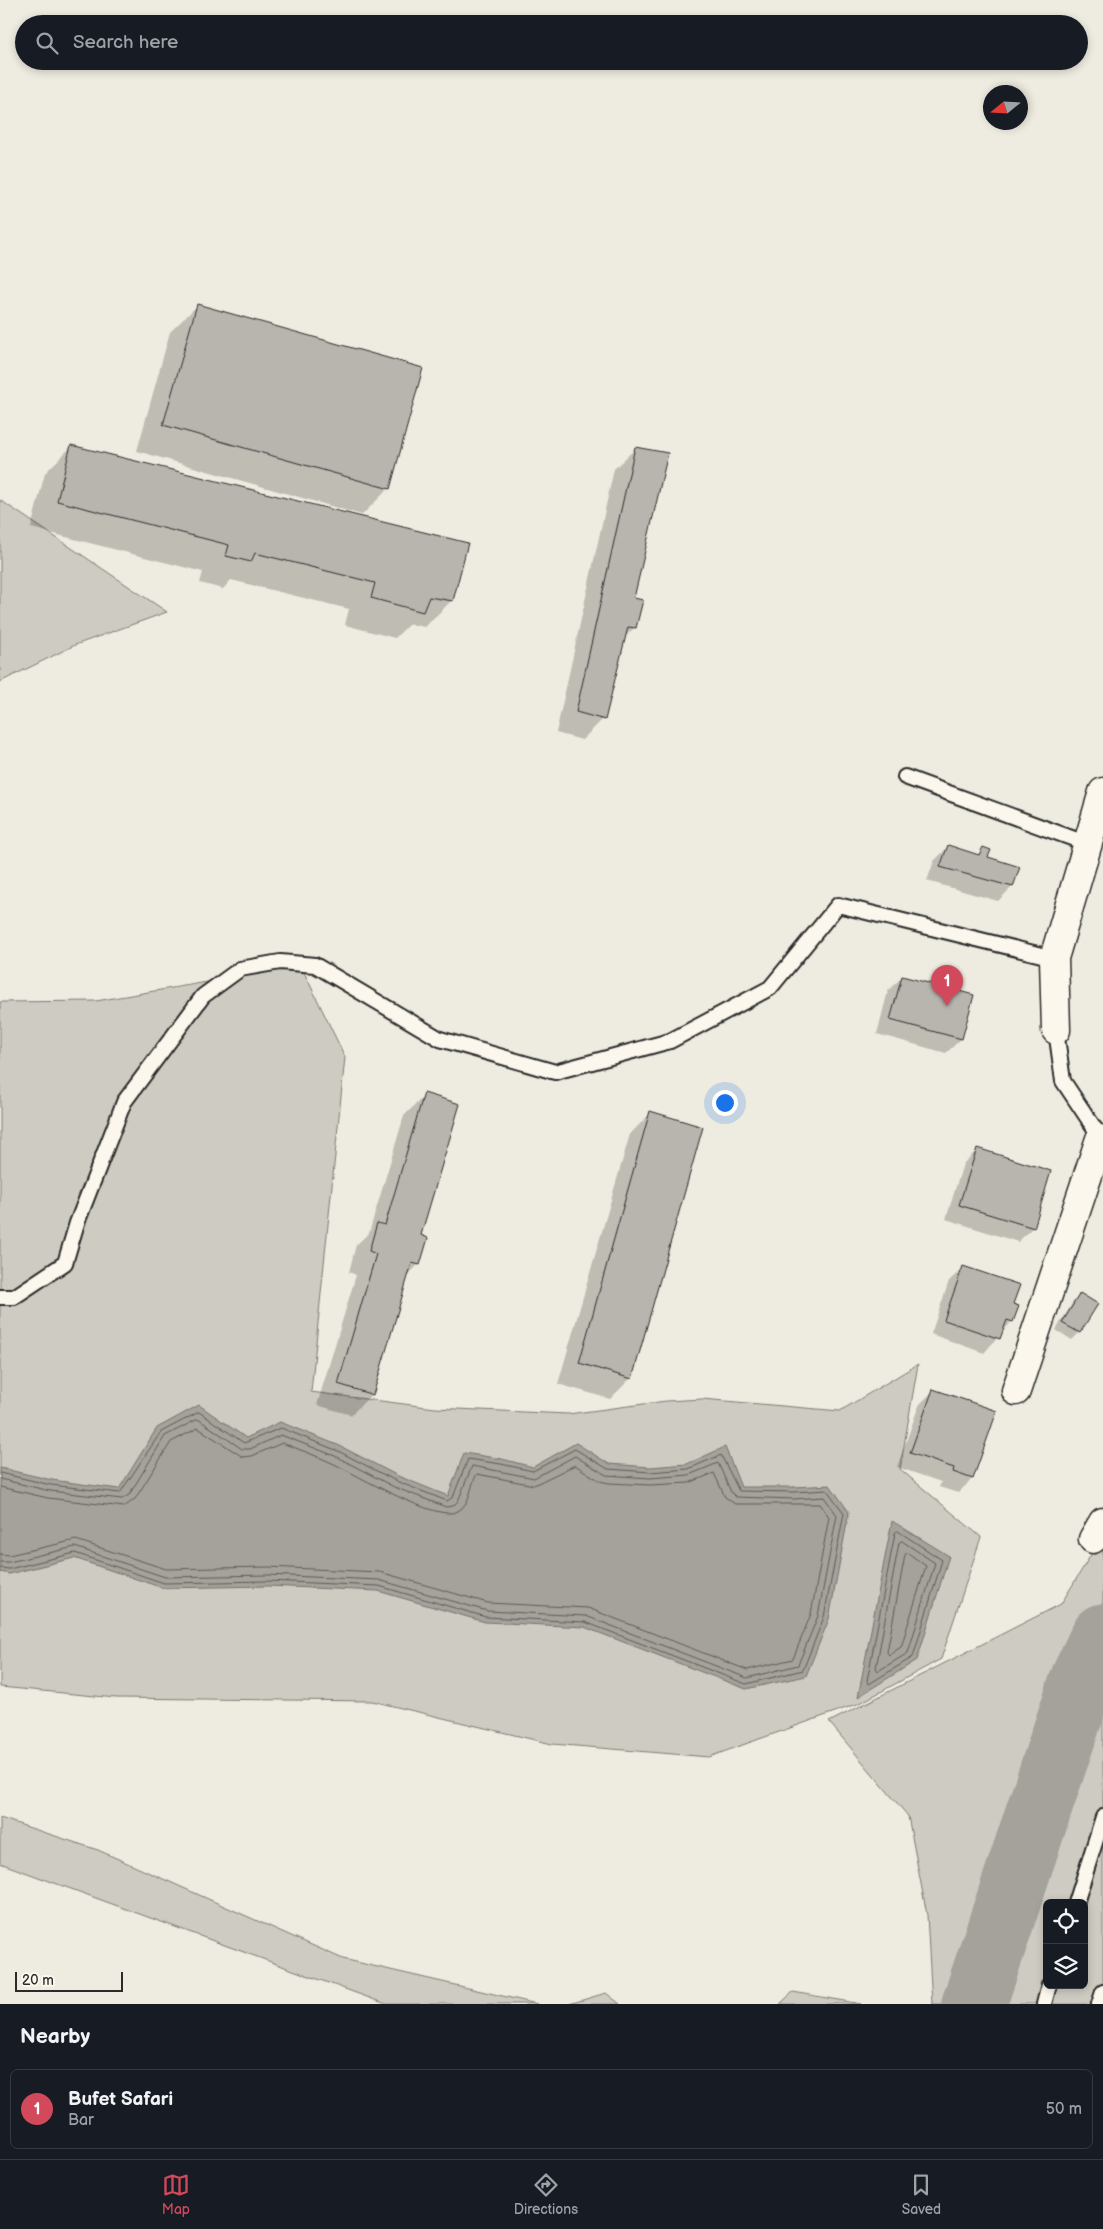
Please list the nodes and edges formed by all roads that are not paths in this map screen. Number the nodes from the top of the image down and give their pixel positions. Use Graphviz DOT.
graph roads {
  1 [pos="905,777"];
  2 [pos="1103,792"];
  3 [pos="1088,844"];
  4 [pos="1054,958"];
  5 [pos="1056,1030"];
  6 [pos="1101,1140"];
  7 [pos="0,1297"];
  8 [pos="1016,1391"];
  9 [pos="1103,1817"];
  10 [pos="1077,1899"];
  11 [pos="1049,1989"];
  12 [pos="1103,1992"];
  13 [pos="1044,2004"];
  14 [pos="1099,2004"];
  1 -- 3 [label="lane"];
  2 -- 3 [label="street"];
  3 -- 4 [label="street"];
  4 -- 5 [label="street"];
  4 -- 7 [label="lane"];
  5 -- 6 [label="lane"];
  6 -- 8 [label="street"];
  9 -- 10 [label="lane"];
  11 -- 13 [label="lane"];
  12 -- 14 [label="lane"];
}
